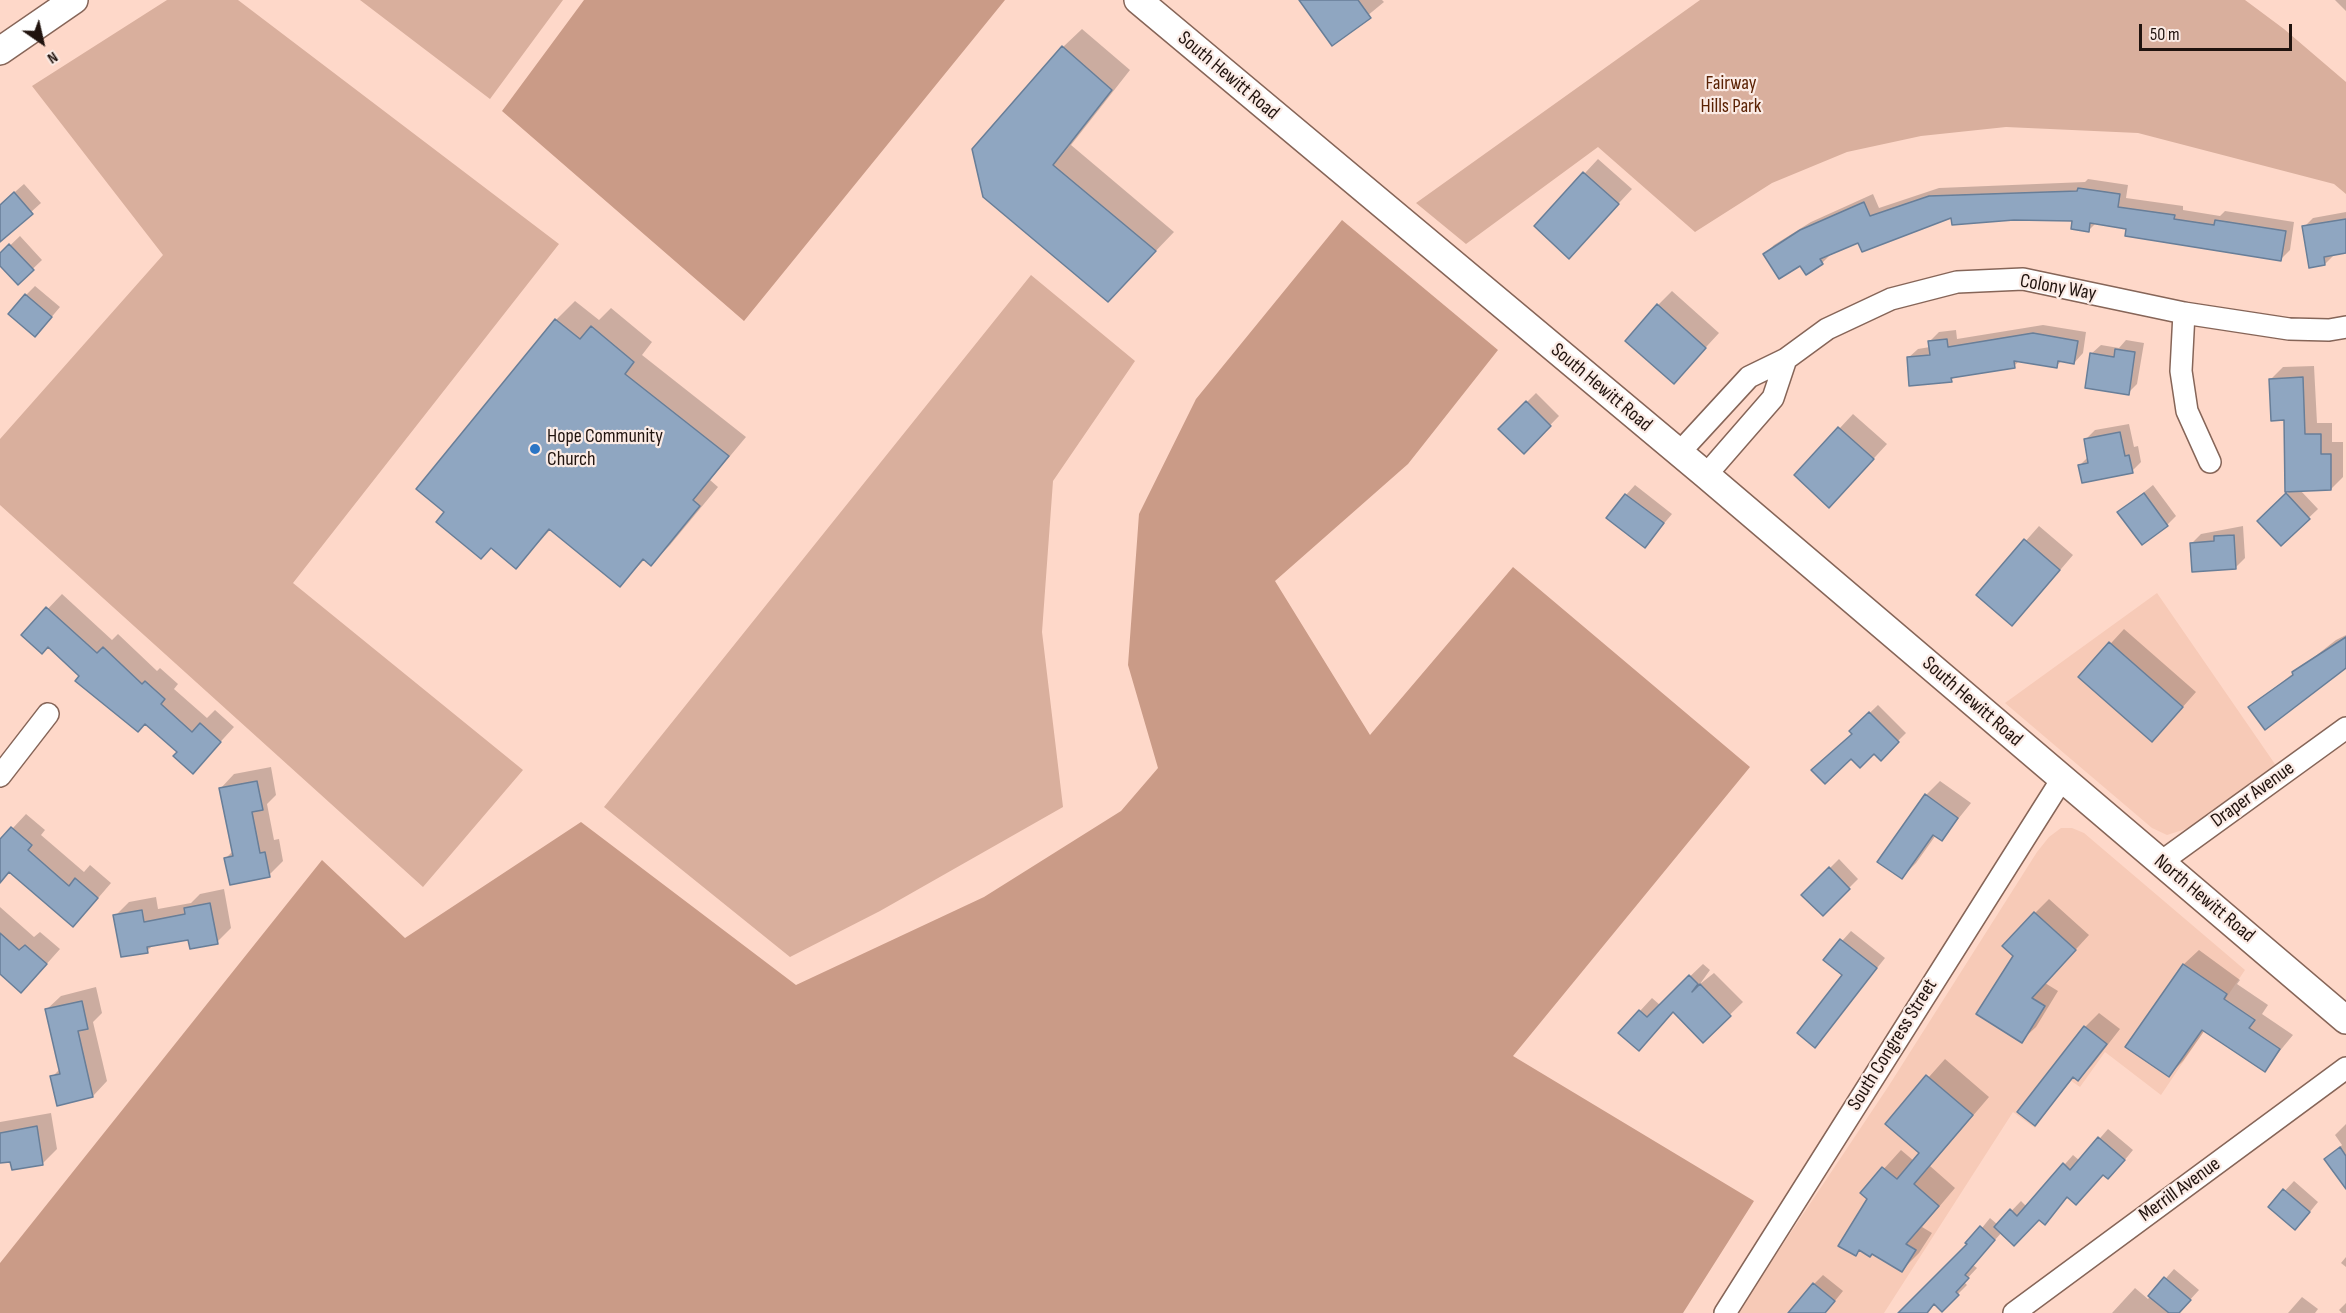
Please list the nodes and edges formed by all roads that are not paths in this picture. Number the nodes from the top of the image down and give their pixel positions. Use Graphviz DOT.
graph roads {
  1 [pos="74,0"];
  2 [pos="1138,0"];
  3 [pos="0,51"];
  4 [pos="2184,313"];
  5 [pos="2346,327"];
  6 [pos="1786,359"];
  7 [pos="1679,453"];
  8 [pos="2210,462"];
  9 [pos="1706,475"];
  10 [pos="48,714"];
  11 [pos="2346,728"];
  12 [pos="0,776"];
  13 [pos="2062,779"];
  14 [pos="2161,862"];
  15 [pos="2346,1020"];
  16 [pos="2346,1068"];
  17 [pos="1725,1313"];
  18 [pos="2014,1313"];
  1 -- 3 [label="main road"];
  2 -- 7 [label="main road, South Hewitt Road"];
  4 -- 5 [label="street, Colony Way"];
  4 -- 6 [label="street, Colony Way"];
  4 -- 8 [label="street"];
  6 -- 7 [label="street, Colony Way"];
  6 -- 9 [label="street"];
  7 -- 9 [label="main road, South Hewitt Road"];
  9 -- 13 [label="main road, South Hewitt Road"];
  10 -- 12 [label="street"];
  11 -- 14 [label="street, Draper Avenue"];
  13 -- 14 [label="main road, North Hewitt Road"];
  13 -- 17 [label="street, South Congress Street"];
  14 -- 15 [label="main road, North Hewitt Road"];
  16 -- 18 [label="street, Merrill Avenue"];
}
